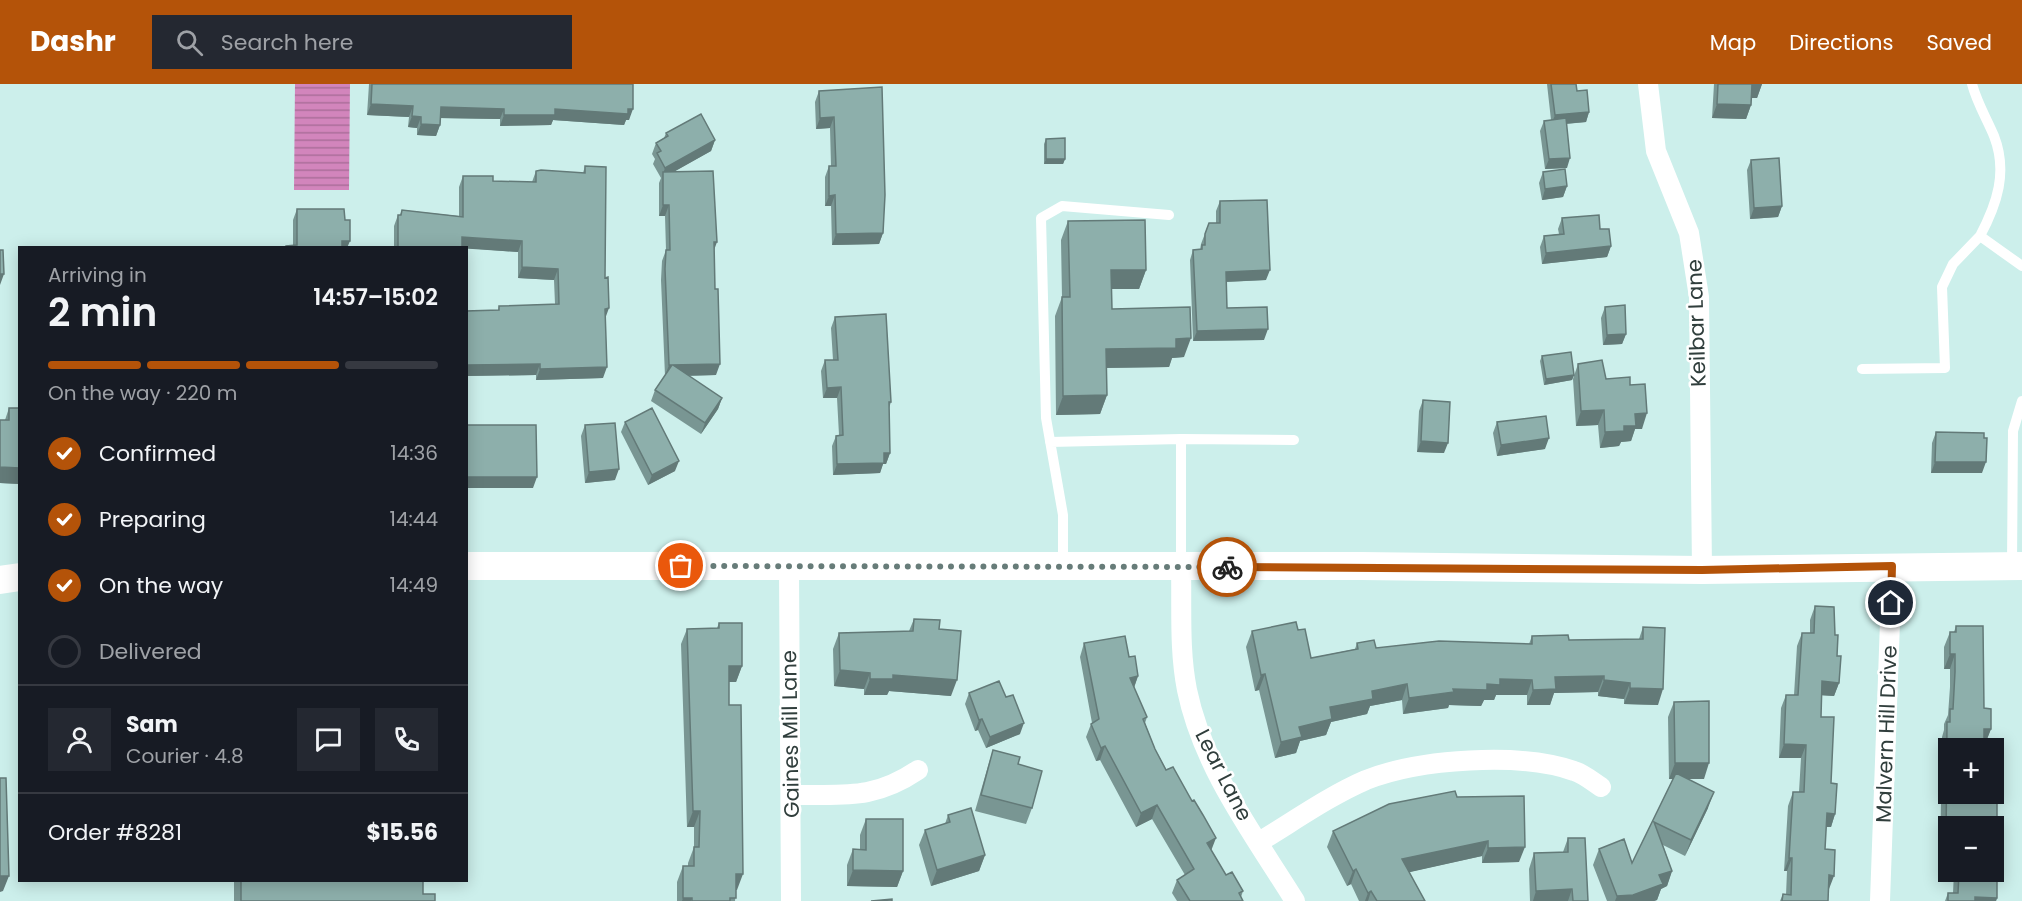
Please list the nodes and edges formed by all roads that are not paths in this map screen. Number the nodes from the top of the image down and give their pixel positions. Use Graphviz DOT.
graph roads {
  1 [pos="1648,84"];
  2 [pos="1972,84"];
  3 [pos="1168,215"];
  4 [pos="1980,236"];
  5 [pos="2022,266"];
  6 [pos="1862,369"];
  7 [pos="2022,402"];
  8 [pos="1181,439"];
  9 [pos="1294,440"];
  10 [pos="1050,442"];
  11 [pos="1892,566"];
  12 [pos="2017,566"];
  13 [pos="468,567"];
  14 [pos="789,567"];
  15 [pos="1063,567"];
  16 [pos="1181,567"];
  17 [pos="1702,570"];
  18 [pos="18,577"];
  19 [pos="0,580"];
  20 [pos="918,770"];
  21 [pos="1601,788"];
  22 [pos="791,795"];
  23 [pos="1259,842"];
  24 [pos="791,901"];
  25 [pos="1295,901"];
  26 [pos="1880,901"];
  1 -- 17 [label="street, Keilbar Lane"];
  2 -- 4 [label="lane"];
  3 -- 10 [label="lane"];
  4 -- 5 [label="lane"];
  4 -- 6 [label="lane"];
  7 -- 12 [label="lane"];
  8 -- 9 [label="lane"];
  8 -- 10 [label="lane"];
  8 -- 16 [label="lane"];
  10 -- 15 [label="lane"];
  11 -- 12 [label="main road"];
  11 -- 17 [label="main road"];
  11 -- 26 [label="street, Malvern Hill Drive"];
  13 -- 14 [label="main road"];
  14 -- 15 [label="main road"];
  14 -- 22 [label="street, Gaines Mill Lane"];
  15 -- 16 [label="main road"];
  16 -- 17 [label="main road"];
  16 -- 23 [label="street, Lear Lane"];
  18 -- 19 [label="main road"];
  20 -- 22 [label="street"];
  21 -- 23 [label="street"];
  22 -- 24 [label="street, Gaines Mill Lane"];
  23 -- 25 [label="street, Lear Lane"];
}
